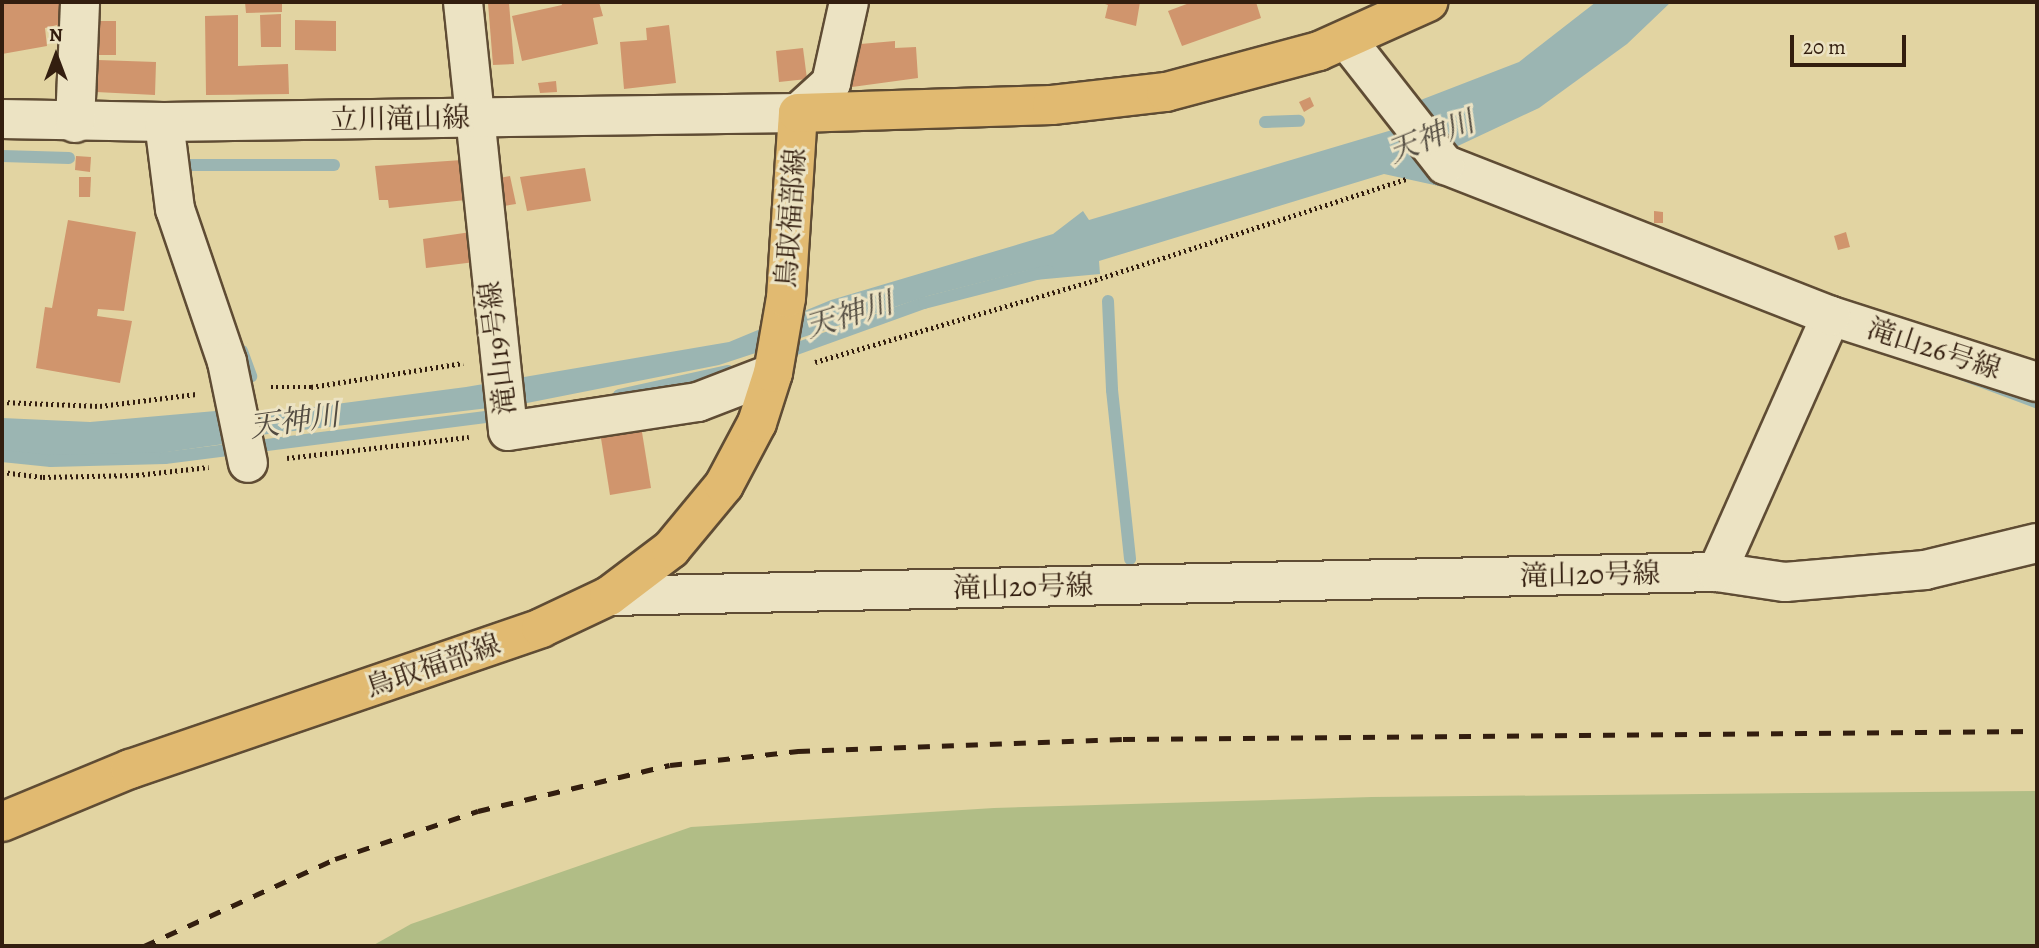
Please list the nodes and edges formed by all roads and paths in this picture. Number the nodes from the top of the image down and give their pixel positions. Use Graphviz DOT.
graph roads {
  1 [pos="80,2"];
  2 [pos="463,2"];
  3 [pos="849,2"];
  4 [pos="1428,2"];
  5 [pos="1347,40"];
  6 [pos="798,113"];
  7 [pos="2,119"];
  8 [pos="473,119"];
  9 [pos="164,122"];
  10 [pos="75,123"];
  11 [pos="1442,162"];
  12 [pos="1831,316"];
  13 [pos="499,358"];
  14 [pos="774,368"];
  15 [pos="2037,382"];
  16 [pos="232,387"];
  17 [pos="2,402"];
  18 [pos="248,463"];
  19 [pos="2037,543"];
  20 [pos="1717,572"];
  21 [pos="609,596"];
  22 [pos="2,822"];
  1 -- 10 [label="street"];
  2 -- 8 [label="street, 滝山19号線"];
  3 -- 6 [label="street"];
  4 -- 5 [label="main road, 鳥取福部線"];
  5 -- 6 [label="main road, 鳥取福部線"];
  5 -- 11 [label="street"];
  6 -- 8 [label="street, 立川滝山線"];
  6 -- 14 [label="main road, 鳥取福部線"];
  7 -- 10 [label="street, 立川滝山線"];
  8 -- 9 [label="street, 立川滝山線"];
  8 -- 13 [label="street, 滝山19号線"];
  9 -- 10 [label="street, 立川滝山線"];
  9 -- 16 [label="street"];
  11 -- 12 [label="street"];
  11 -- 14 [label="path"];
  12 -- 15 [label="street, 滝山26号線"];
  12 -- 20 [label="street"];
  13 -- 14 [label="street, 滝山19号線"];
  13 -- 16 [label="path"];
  14 -- 21 [label="main road, 鳥取福部線"];
  16 -- 17 [label="path"];
  16 -- 18 [label="street"];
  19 -- 20 [label="street, 滝山20号線"];
  20 -- 21 [label="street, 滝山20号線"];
  21 -- 22 [label="main road, 鳥取福部線"];
}
